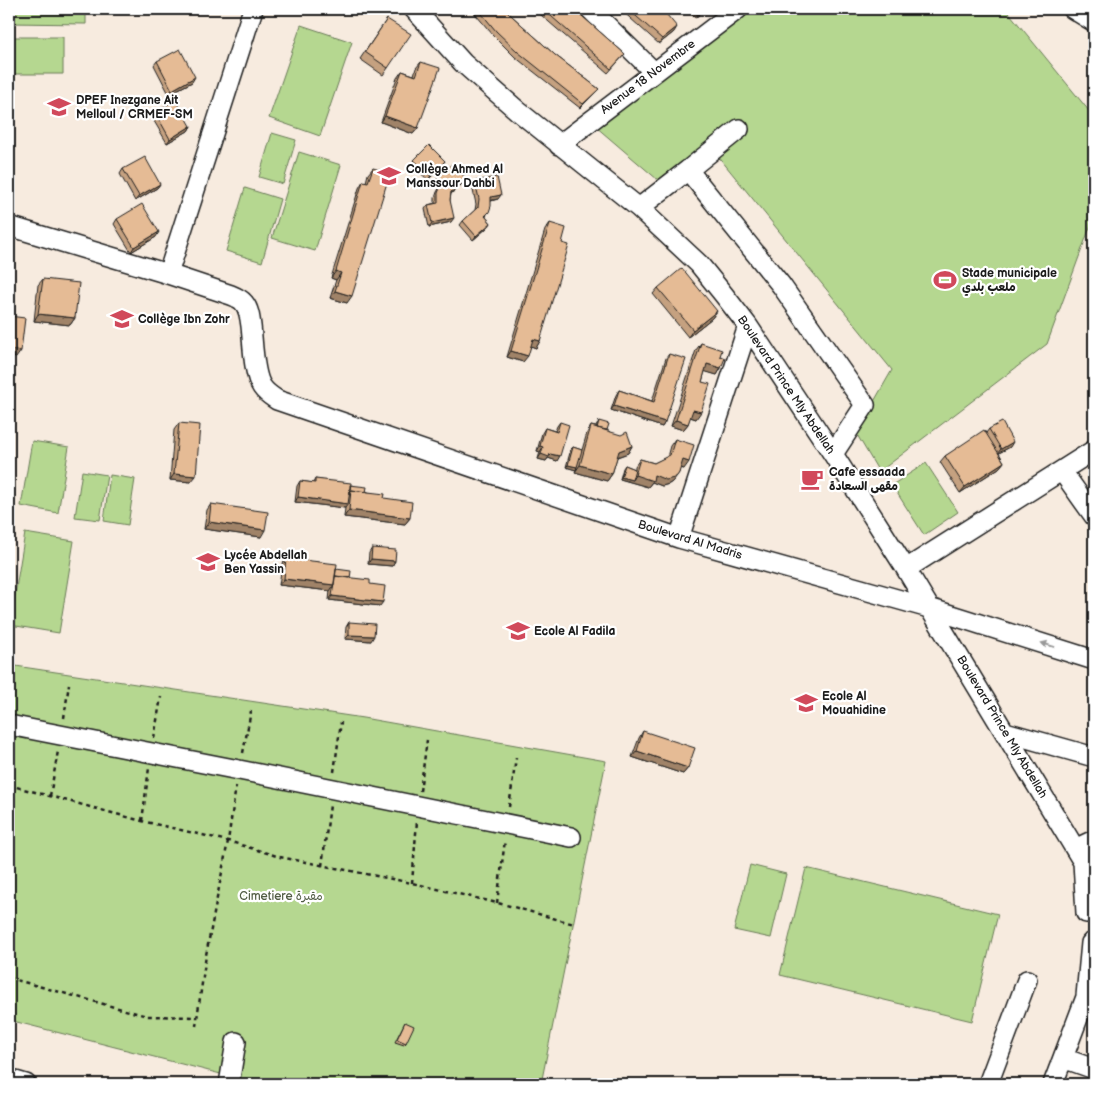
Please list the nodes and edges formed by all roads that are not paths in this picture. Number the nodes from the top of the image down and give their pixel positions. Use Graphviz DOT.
graph roads {
  1 [pos="253,9"];
  2 [pos="414,9"];
  3 [pos="590,9"];
  4 [pos="738,9"];
  5 [pos="1073,9"];
  6 [pos="1094,22"];
  7 [pos="654,72"];
  8 [pos="739,129"];
  9 [pos="559,145"];
  10 [pos="688,170"];
  11 [pos="638,208"];
  12 [pos="9,226"];
  13 [pos="168,274"];
  14 [pos="748,326"];
  15 [pos="1094,450"];
  16 [pos="833,454"];
  17 [pos="1062,471"];
  18 [pos="1094,516"];
  19 [pos="679,538"];
  20 [pos="906,569"];
  21 [pos="929,608"];
  22 [pos="1094,660"];
  23 [pos="9,725"];
  24 [pos="1005,732"];
  25 [pos="1094,757"];
  26 [pos="570,837"];
  27 [pos="1094,840"];
  28 [pos="1084,862"];
  29 [pos="1090,909"];
  30 [pos="1093,944"];
  31 [pos="1027,980"];
  32 [pos="1090,991"];
  33 [pos="236,1042"];
  34 [pos="1063,1058"];
  35 [pos="1094,1069"];
  36 [pos="229,1084"];
  37 [pos="988,1084"];
  38 [pos="1053,1084"];
  1 -- 13 [label="street"];
  2 -- 9 [label="street, Boulevard Prince Mly Abdellah"];
  3 -- 7 [label="street"];
  4 -- 7 [label="street, Avenue 18 Novembre"];
  5 -- 6 [label="street"];
  7 -- 9 [label="street, Avenue 18 Novembre"];
  8 -- 10 [label="street"];
  9 -- 11 [label="street, Boulevard Prince Mly Abdellah"];
  10 -- 11 [label="street"];
  10 -- 16 [label="street"];
  11 -- 14 [label="street, Boulevard Prince Mly Abdellah"];
  12 -- 13 [label="street"];
  13 -- 19 [label="street, Boulevard Al Madris"];
  14 -- 16 [label="street, Boulevard Prince Mly Abdellah"];
  14 -- 19 [label="street"];
  15 -- 17 [label="street"];
  16 -- 20 [label="street, Boulevard Prince Mly Abdellah"];
  17 -- 18 [label="street"];
  17 -- 20 [label="street"];
  19 -- 21 [label="street, Boulevard Al Madris"];
  20 -- 21 [label="street, Boulevard Prince Mly Abdellah"];
  22 -- 21 [label="street, Boulevard Al Madris, one-way"];
  21 -- 24 [label="street, Boulevard Prince Mly Abdellah"];
  23 -- 26 [label="street"];
  24 -- 25 [label="street"];
  24 -- 28 [label="street, Boulevard Prince Mly Abdellah"];
  27 -- 28 [label="street"];
  28 -- 29 [label="street, Boulevard Prince Mly Abdellah"];
  29 -- 30 [label="street, Boulevard Prince Mly Abdellah"];
  30 -- 32 [label="street"];
  31 -- 37 [label="street"];
  32 -- 34 [label="street"];
  33 -- 36 [label="street"];
  34 -- 35 [label="street"];
  34 -- 38 [label="street"];
}
